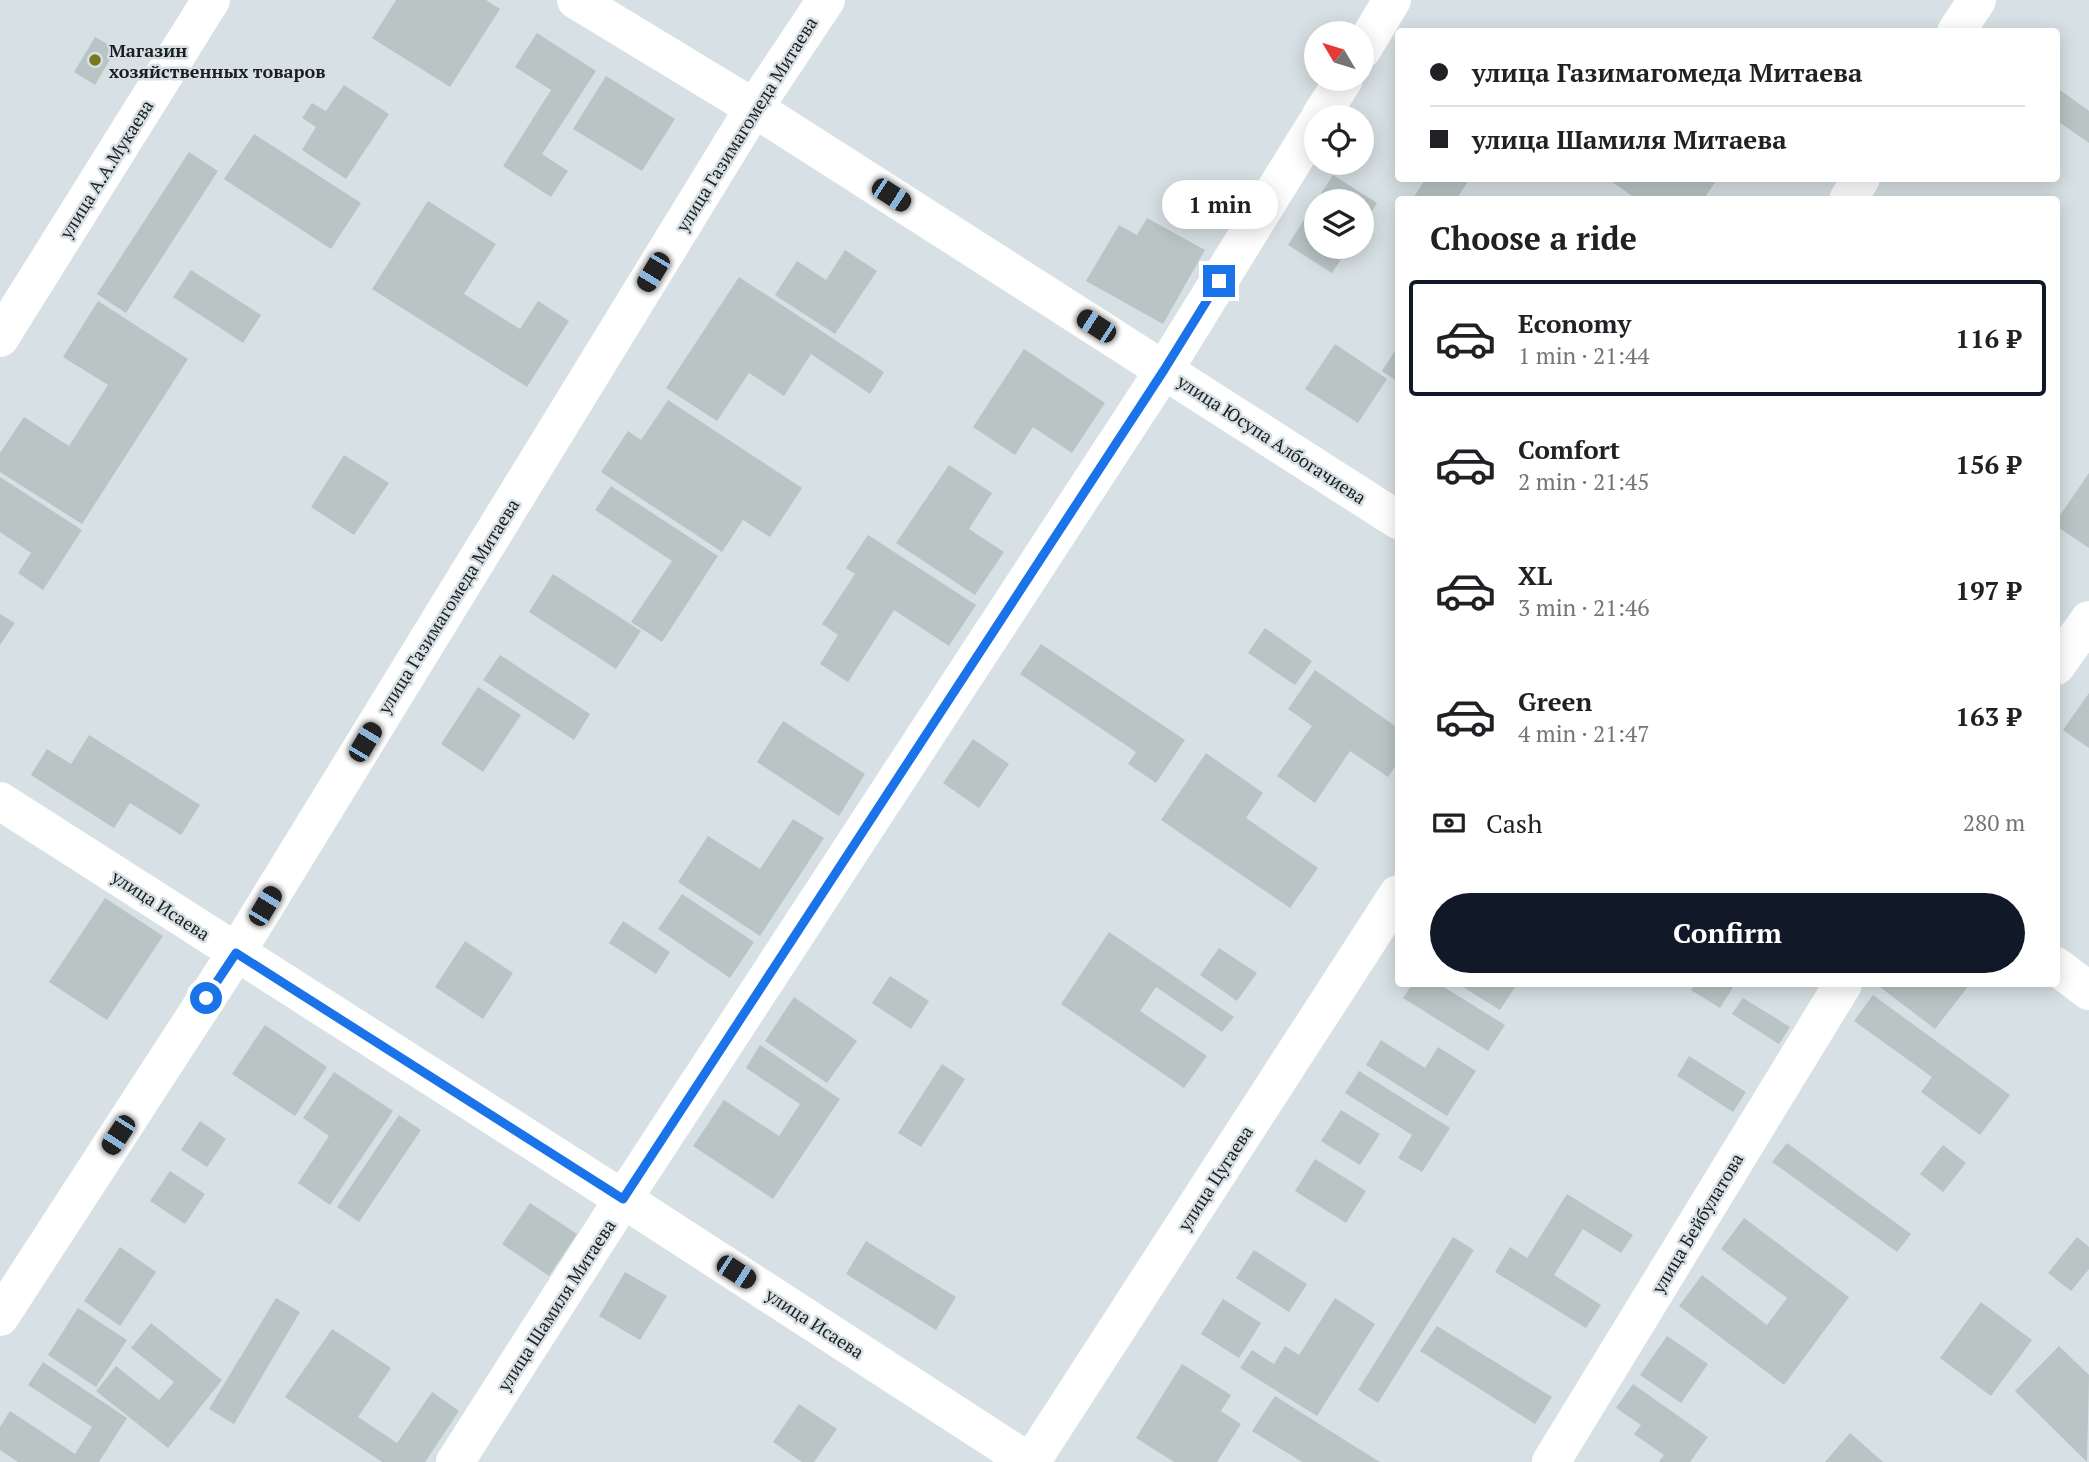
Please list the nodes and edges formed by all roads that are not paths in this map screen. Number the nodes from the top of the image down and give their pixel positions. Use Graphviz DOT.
graph roads {
  1 [pos="211,0"];
  2 [pos="576,0"];
  3 [pos="826,0"];
  4 [pos="1392,0"];
  5 [pos="1977,0"];
  6 [pos="1959,28"];
  7 [pos="1374,30"];
  8 [pos="754,108"];
  9 [pos="1304,143"];
  10 [pos="0,338"];
  11 [pos="1164,370"];
  12 [pos="1395,518"];
  13 [pos="2089,620"];
  14 [pos="2060,660"];
  15 [pos="0,801"];
  16 [pos="1395,899"];
  17 [pos="236,953"];
  18 [pos="2060,969"];
  19 [pos="1841,987"];
  20 [pos="2089,991"];
  21 [pos="623,1199"];
  22 [pos="0,1317"];
  23 [pos="455,1462"];
  24 [pos="1030,1462"];
  25 [pos="1551,1462"];
  1 -- 10 [label="street, улица А.А.Мукаева"];
  2 -- 8 [label="street, улица Юсупа Албогачиева"];
  3 -- 8 [label="street, улица Газимагомеда Митаева"];
  4 -- 7 [label="street"];
  5 -- 6 [label="street"];
  8 -- 11 [label="street, улица Юсупа Албогачиева"];
  8 -- 17 [label="street, улица Газимагомеда Митаева"];
  9 -- 11 [label="street, улица Шамиля Митаева"];
  11 -- 12 [label="street, улица Юсупа Албогачиева"];
  11 -- 21 [label="street, улица Шамиля Митаева"];
  13 -- 14 [label="street"];
  15 -- 17 [label="street, улица Исаева"];
  16 -- 24 [label="street, улица Цугаева"];
  17 -- 21 [label="street, улица Исаева"];
  17 -- 22 [label="street, улица Газимагомеда Митаева"];
  18 -- 20 [label="street"];
  19 -- 25 [label="street, улица Бейбулатова"];
  21 -- 23 [label="street, улица Шамиля Митаева"];
  21 -- 24 [label="street, улица Исаева"];
}
